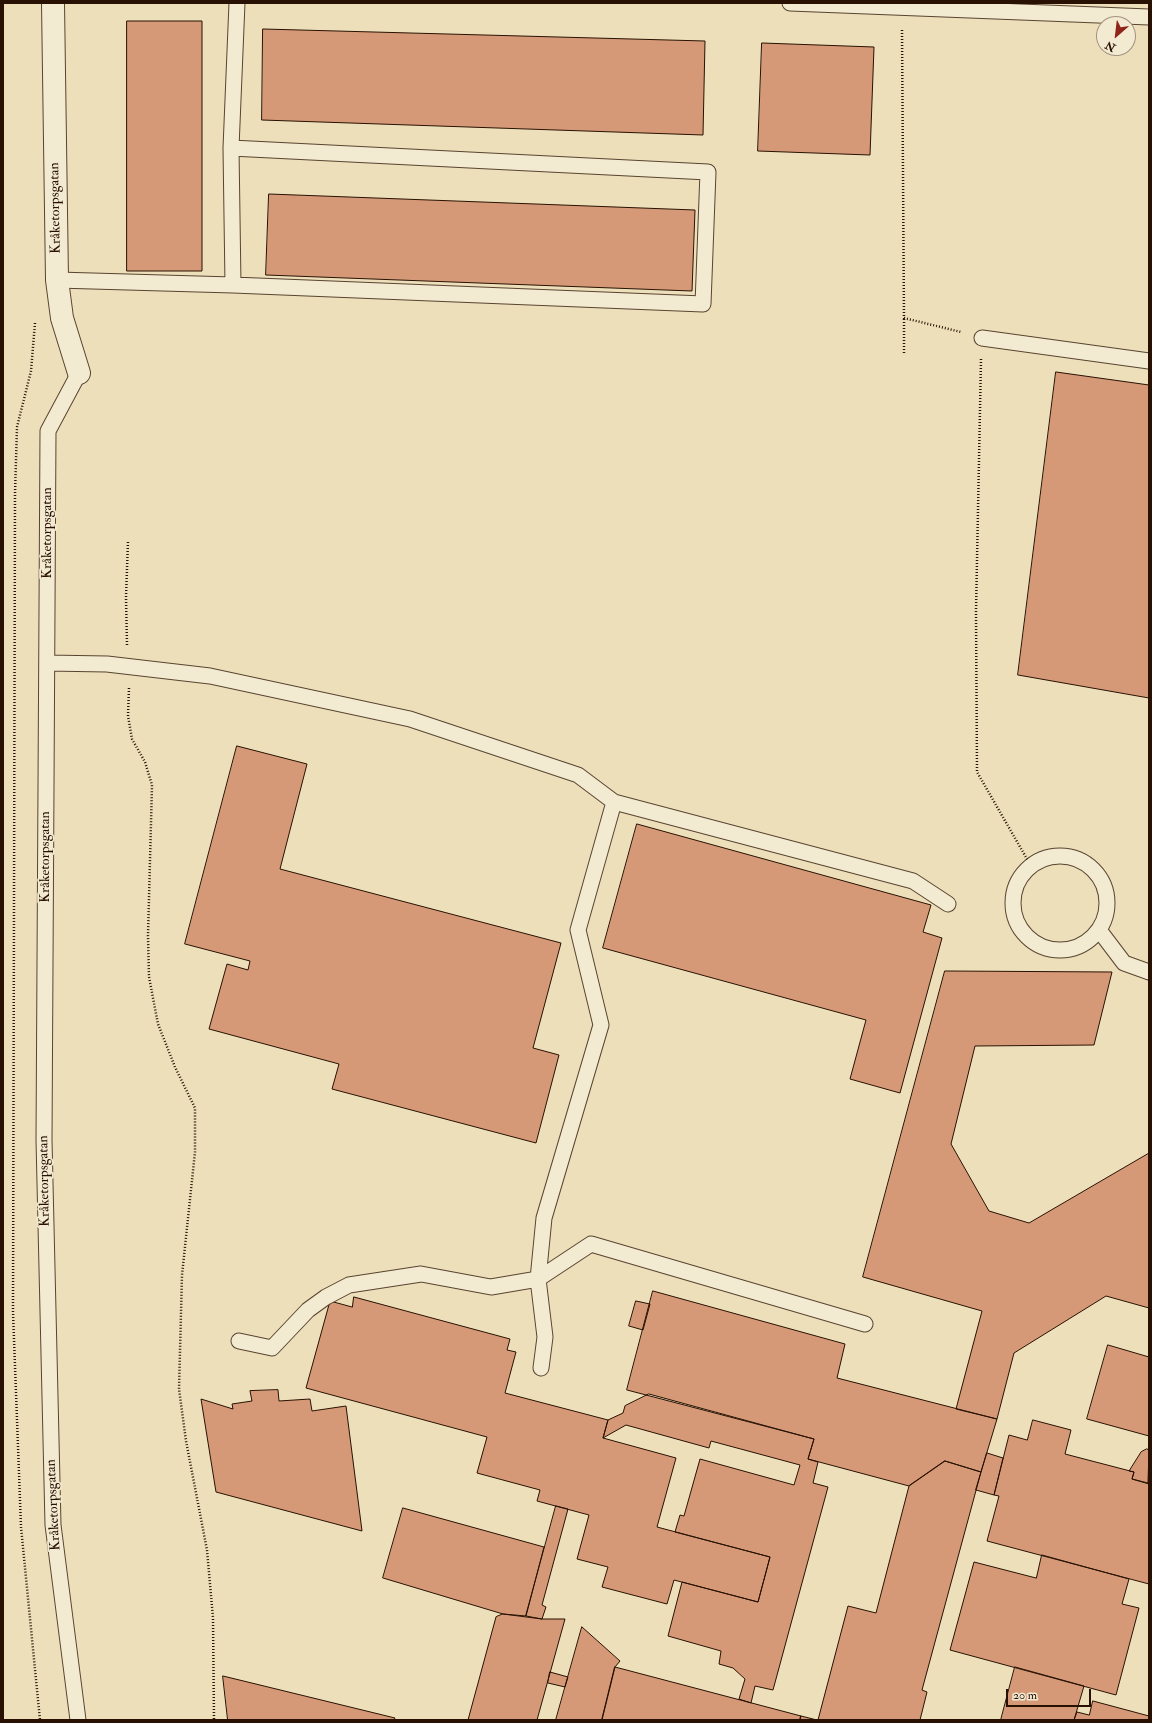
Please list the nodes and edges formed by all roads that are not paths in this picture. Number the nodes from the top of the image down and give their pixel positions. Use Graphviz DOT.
graph roads {
  1 [pos="53,3"];
  2 [pos="237,3"];
  3 [pos="790,3"];
  4 [pos="846,4"];
  5 [pos="1130,10"];
  6 [pos="1149,17"];
  7 [pos="231,148"];
  8 [pos="57,280"];
  9 [pos="233,285"];
  10 [pos="982,338"];
  11 [pos="1149,361"];
  12 [pos="79,373"];
  13 [pos="47,663"];
  14 [pos="614,802"];
  15 [pos="948,904"];
  16 [pos="1099,930"];
  17 [pos="1149,972"];
  18 [pos="538,1279"];
  19 [pos="865,1324"];
  20 [pos="239,1341"];
  21 [pos="541,1368"];
  22 [pos="78,1720"];
  1 -- 8 [label="street, Kråketorpsgatan"];
  2 -- 7 [label="lane"];
  3 -- 4 [label="lane"];
  4 -- 5 [label="lane"];
  5 -- 6 [label="lane"];
  7 -- 9 [label="lane"];
  7 -- 9 [label="lane"];
  8 -- 9 [label="lane"];
  8 -- 12 [label="street, Kråketorpsgatan"];
  10 -- 11 [label="lane"];
  12 -- 13 [label="lane, Kråketorpsgatan"];
  13 -- 14 [label="lane"];
  13 -- 22 [label="lane, Kråketorpsgatan"];
  14 -- 15 [label="lane"];
  14 -- 18 [label="lane"];
  16 -- 16 [label="lane"];
  16 -- 17 [label="lane"];
  18 -- 19 [label="lane"];
  18 -- 20 [label="lane"];
  18 -- 21 [label="lane"];
}
